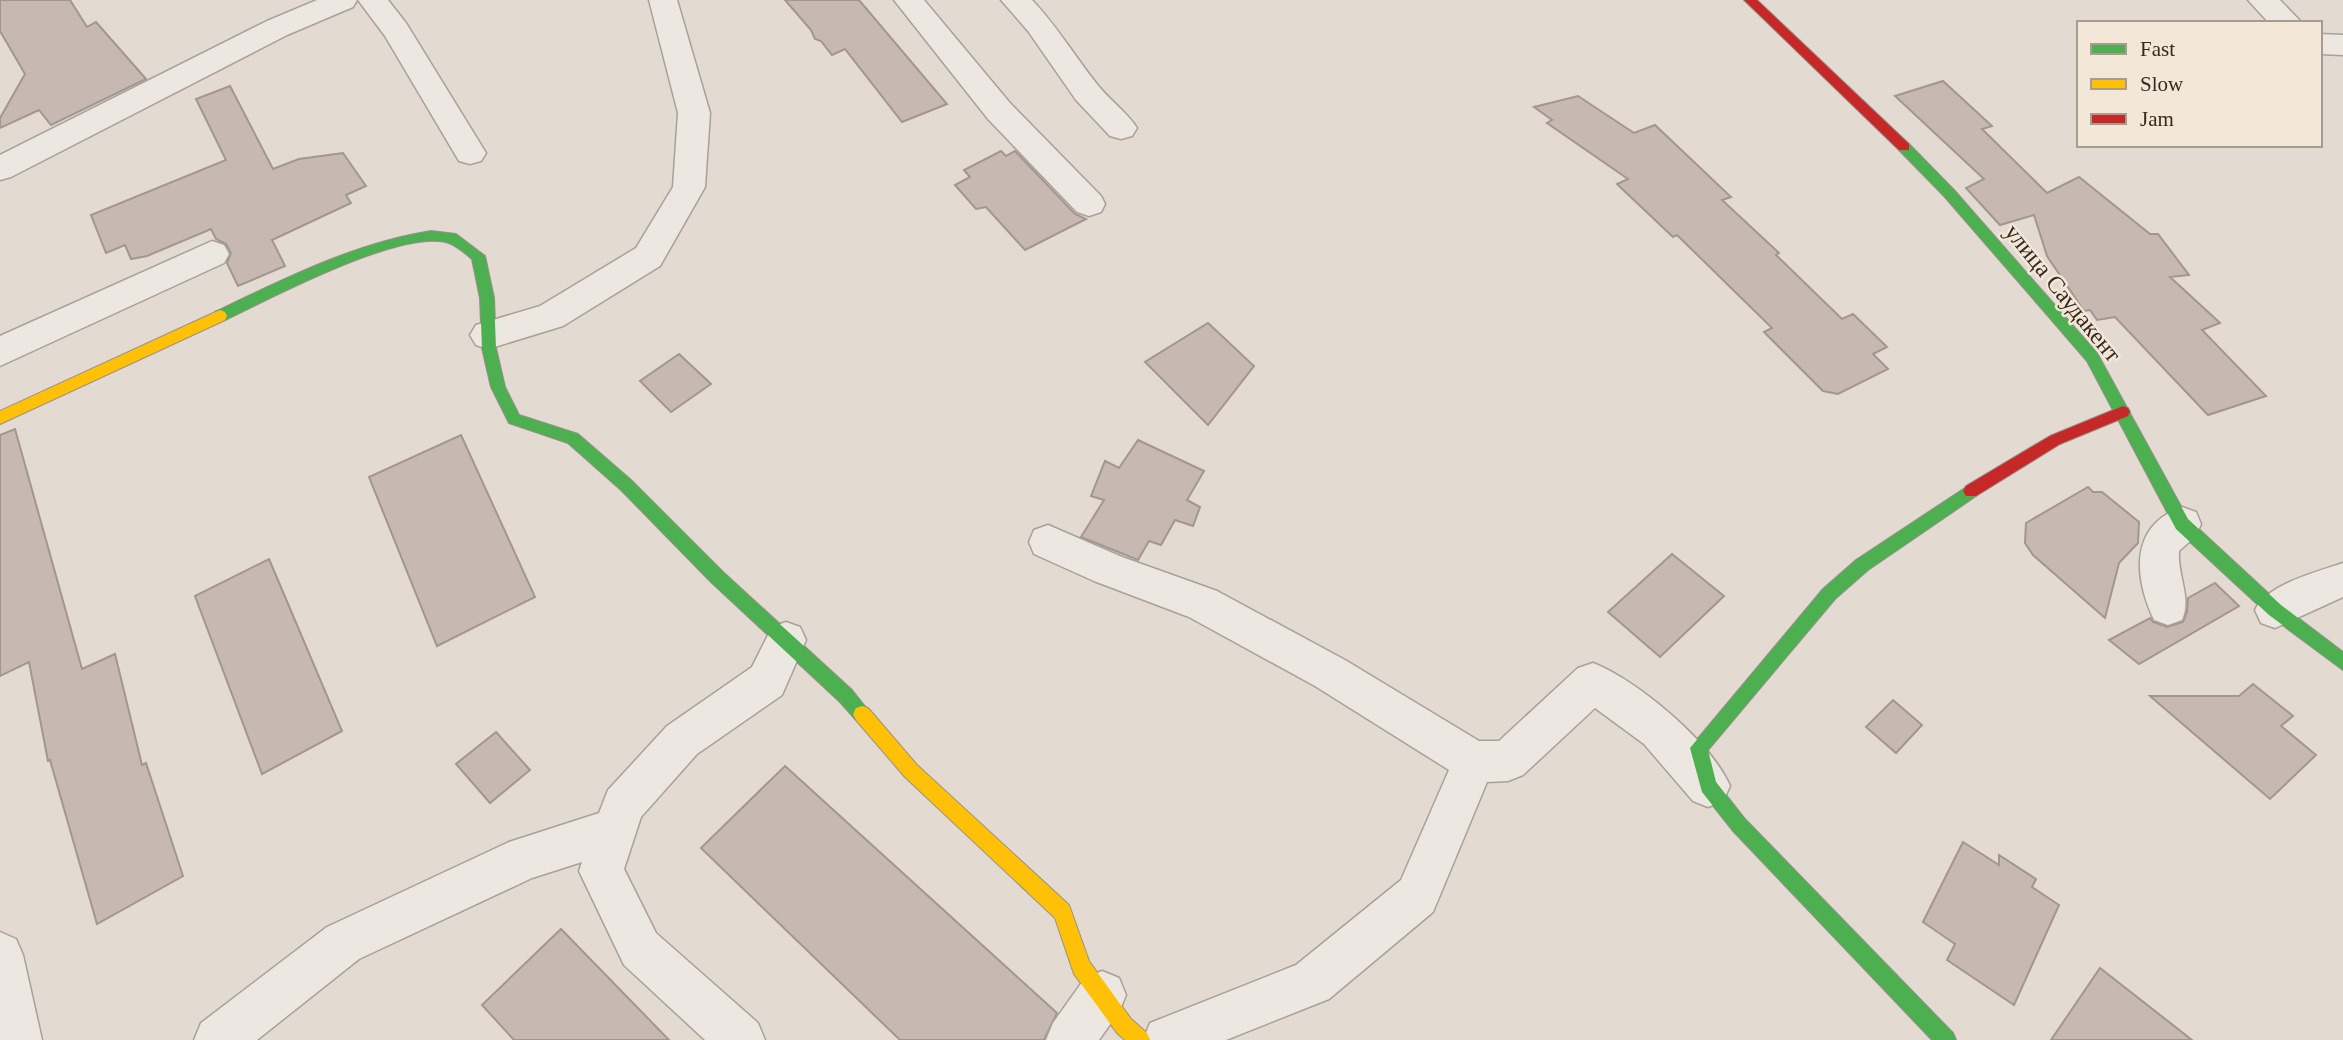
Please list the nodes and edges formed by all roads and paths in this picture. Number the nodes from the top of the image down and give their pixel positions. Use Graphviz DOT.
graph roads {
  1 [pos="343,0"];
  2 [pos="372,0"];
  3 [pos="663,0"];
  4 [pos="908,0"];
  5 [pos="1015,0"];
  6 [pos="1750,0"];
  7 [pos="2262,0"];
  8 [pos="2285,21"];
  9 [pos="2322,44"];
  10 [pos="2343,45"];
  11 [pos="1121,128"];
  12 [pos="470,153"];
  13 [pos="0,169"];
  14 [pos="1089,204"];
  15 [pos="212,254"];
  16 [pos="488,335"];
  17 [pos="0,352"];
  18 [pos="2123,412"];
  19 [pos="0,418"];
  20 [pos="2182,524"];
  21 [pos="1048,542"];
  22 [pos="2343,580"];
  23 [pos="2168,607"];
  24 [pos="2275,610"];
  25 [pos="786,640"];
  26 [pos="2343,662"];
  27 [pos="1474,762"];
  28 [pos="1708,786"];
  29 [pos="615,829"];
  30 [pos="0,955"];
  31 [pos="1102,995"];
  32 [pos="18,1040"];
  33 [pos="218,1040"];
  34 [pos="741,1040"];
  35 [pos="1070,1040"];
  36 [pos="1140,1040"];
  37 [pos="1167,1040"];
  38 [pos="1946,1040"];
  1 -- 13 [label="street"];
  2 -- 12 [label="street"];
  3 -- 16 [label="street"];
  4 -- 14 [label="street"];
  5 -- 11 [label="street"];
  6 -- 18 [label="street, улица Саудакент"];
  7 -- 8 [label="street"];
  9 -- 10 [label="street"];
  15 -- 17 [label="street"];
  16 -- 19 [label="street"];
  16 -- 25 [label="street"];
  18 -- 20 [label="street, улица Саудакент"];
  18 -- 28 [label="street"];
  20 -- 23 [label="street"];
  20 -- 24 [label="street, улица Саудакент"];
  21 -- 27 [label="street"];
  22 -- 24 [label="street"];
  24 -- 26 [label="street, улица Саудакент"];
  25 -- 29 [label="street"];
  25 -- 31 [label="street"];
  27 -- 28 [label="street"];
  27 -- 37 [label="street"];
  28 -- 38 [label="street"];
  29 -- 33 [label="street"];
  29 -- 34 [label="street"];
  30 -- 32 [label="street"];
  31 -- 35 [label="street"];
  31 -- 36 [label="street"];
}
